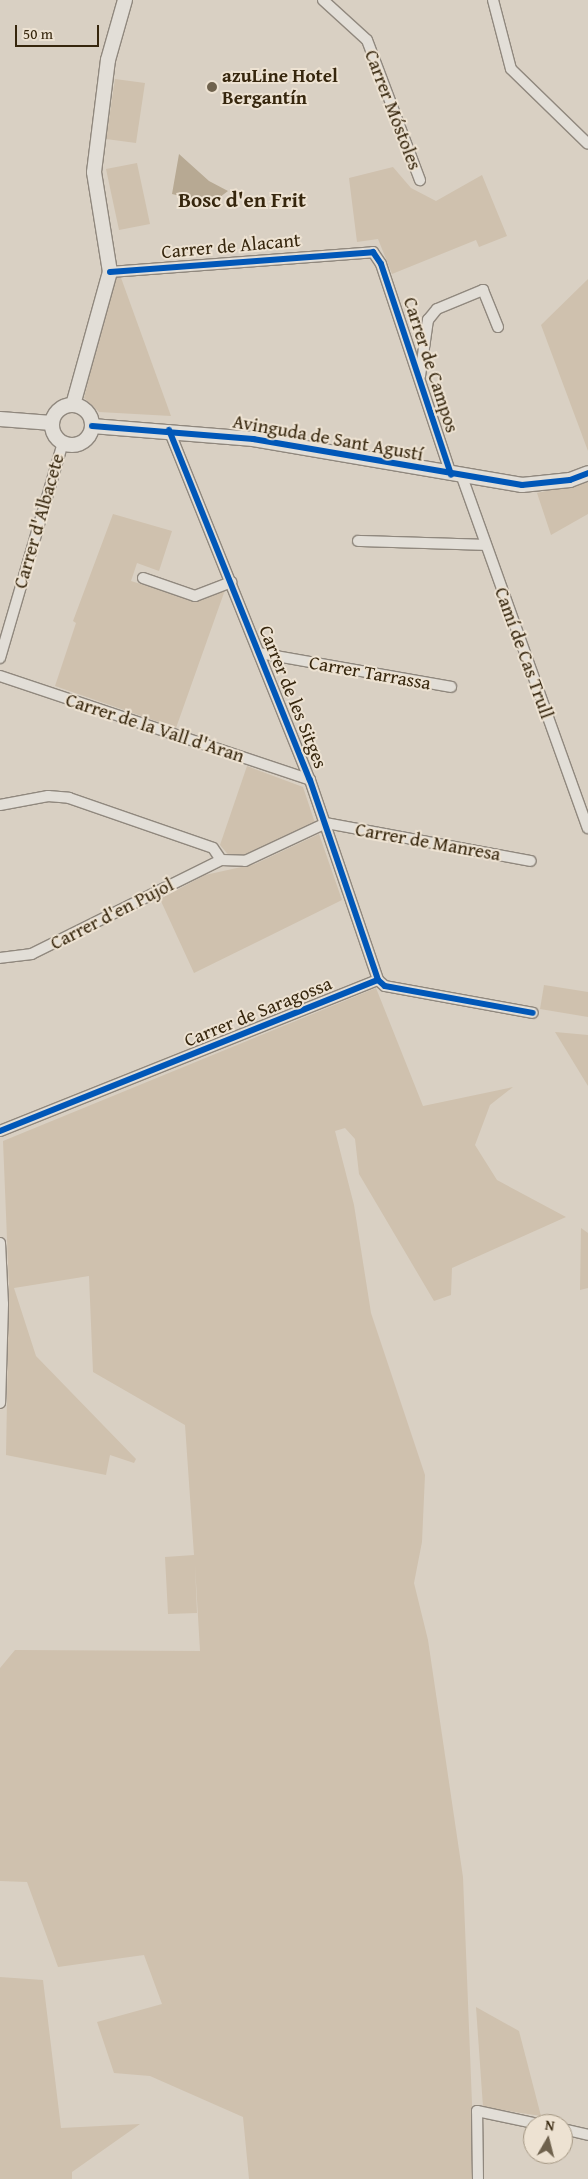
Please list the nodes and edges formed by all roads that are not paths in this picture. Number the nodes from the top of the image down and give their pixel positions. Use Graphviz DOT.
graph roads {
  1 [pos="125,0"];
  2 [pos="322,0"];
  3 [pos="493,0"];
  4 [pos="588,144"];
  5 [pos="420,180"];
  6 [pos="381,264"];
  7 [pos="110,272"];
  8 [pos="498,327"];
  9 [pos="420,379"];
  10 [pos="73,405"];
  11 [pos="0,419"];
  12 [pos="52,424"];
  13 [pos="92,426"];
  14 [pos="169,430"];
  15 [pos="63,442"];
  16 [pos="588,473"];
  17 [pos="456,476"];
  18 [pos="358,541"];
  19 [pos="484,545"];
  20 [pos="143,578"];
  21 [pos="231,582"];
  22 [pos="259,653"];
  23 [pos="0,658"];
  24 [pos="0,676"];
  25 [pos="451,687"];
  26 [pos="310,780"];
  27 [pos="0,805"];
  28 [pos="326,823"];
  29 [pos="588,828"];
  30 [pos="221,860"];
  31 [pos="531,861"];
  32 [pos="0,958"];
  33 [pos="378,980"];
  34 [pos="534,1013"];
  35 [pos="0,1131"];
  36 [pos="0,1244"];
  37 [pos="0,1403"];
  38 [pos="523,2121"];
  39 [pos="573,2132"];
  40 [pos="588,2135"];
  41 [pos="478,2179"];
  1 -- 7 [label="street"];
  2 -- 5 [label="street, Carrer Móstoles"];
  3 -- 4 [label="street"];
  6 -- 7 [label="street, Carrer de Alacant"];
  6 -- 9 [label="street, Carrer de Campos"];
  7 -- 10 [label="street"];
  8 -- 9 [label="street, Carrer de Campos"];
  9 -- 17 [label="street, Carrer de Campos"];
  10 -- 12 [label="street"];
  10 -- 13 [label="street"];
  11 -- 12 [label="street"];
  12 -- 15 [label="street"];
  13 -- 14 [label="street, Avinguda de Sant Agustí"];
  13 -- 15 [label="street"];
  14 -- 17 [label="street, Avinguda de Sant Agustí"];
  14 -- 21 [label="street, Carrer de les Sitges"];
  15 -- 23 [label="street, Carrer d'Albacete"];
  16 -- 17 [label="street, Avinguda de Sant Agustí"];
  17 -- 19 [label="street, Camí de Cas Trull"];
  18 -- 19 [label="street"];
  19 -- 29 [label="street, Camí de Cas Trull"];
  20 -- 21 [label="street"];
  21 -- 22 [label="street, Carrer de les Sitges"];
  22 -- 25 [label="street, Carrer Tarrassa"];
  22 -- 26 [label="street, Carrer de les Sitges"];
  24 -- 26 [label="street, Carrer de la Vall d'Aran"];
  26 -- 28 [label="street, Carrer de les Sitges"];
  27 -- 30 [label="street"];
  28 -- 30 [label="street"];
  28 -- 31 [label="street, Carrer de Manresa"];
  28 -- 33 [label="street, Carrer de les Sitges"];
  30 -- 32 [label="street, Carrer d'en Pujol"];
  33 -- 34 [label="street"];
  33 -- 35 [label="street, Carrer de Saragossa"];
  36 -- 37 [label="street"];
  38 -- 41 [label="street"];
  39 -- 40 [label="street"];
}
